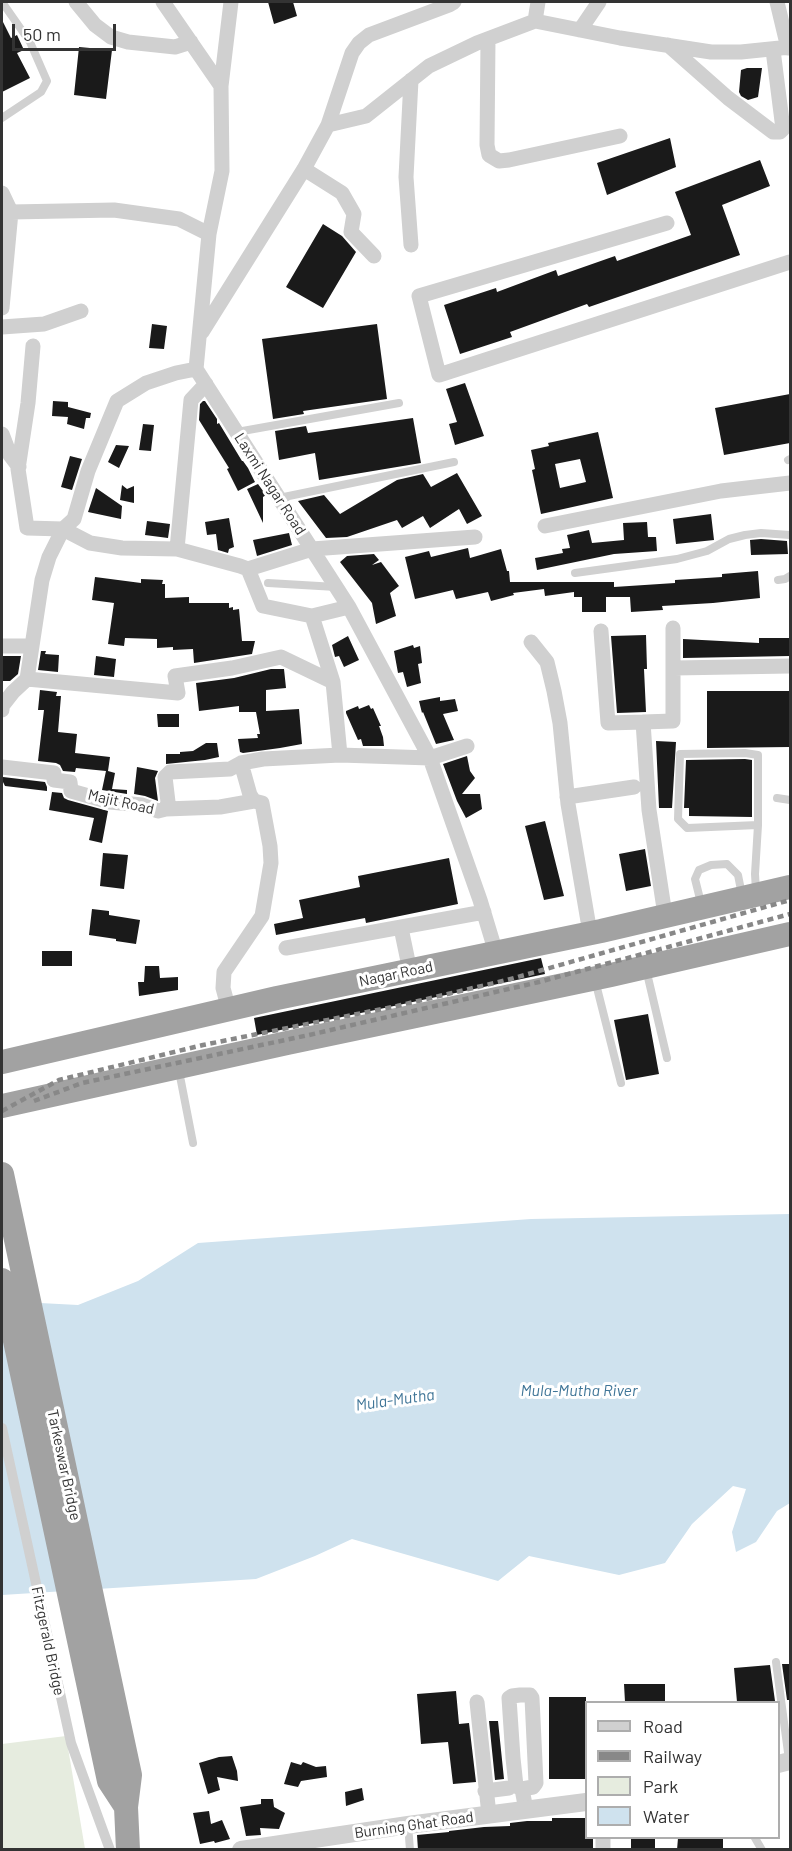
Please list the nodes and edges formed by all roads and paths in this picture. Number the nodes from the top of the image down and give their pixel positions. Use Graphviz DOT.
graph roads {
  1 [pos="2,2"];
  2 [pos="76,2"];
  3 [pos="163,2"];
  4 [pos="231,2"];
  5 [pos="454,2"];
  6 [pos="538,2"];
  7 [pos="599,2"];
  8 [pos="777,2"];
  9 [pos="535,21"];
  10 [pos="580,30"];
  11 [pos="489,40"];
  12 [pos="191,42"];
  13 [pos="666,44"];
  14 [pos="789,47"];
  15 [pos="773,50"];
  16 [pos="411,80"];
  17 [pos="221,86"];
  18 [pos="2,118"];
  19 [pos="328,125"];
  20 [pos="620,136"];
  21 [pos="304,169"];
  22 [pos="2,193"];
  23 [pos="6,213"];
  24 [pos="667,223"];
  25 [pos="209,234"];
  26 [pos="411,245"];
  27 [pos="374,256"];
  28 [pos="790,262"];
  29 [pos="2,308"];
  30 [pos="81,311"];
  31 [pos="2,327"];
  32 [pos="200,334"];
  33 [pos="33,346"];
  34 [pos="196,369"];
  35 [pos="206,384"];
  36 [pos="399,403"];
  37 [pos="237,432"];
  38 [pos="2,434"];
  39 [pos="454,462"];
  40 [pos="19,467"];
  41 [pos="790,483"];
  42 [pos="279,498"];
  43 [pos="545,526"];
  44 [pos="63,529"];
  45 [pos="790,535"];
  46 [pos="475,537"];
  47 [pos="177,549"];
  48 [pos="312,549"];
  49 [pos="248,570"];
  50 [pos="575,573"];
  51 [pos="790,576"];
  52 [pos="778,580"];
  53 [pos="268,583"];
  54 [pos="336,587"];
  55 [pos="349,607"];
  56 [pos="312,616"];
  57 [pos="673,628"];
  58 [pos="601,631"];
  59 [pos="531,642"];
  60 [pos="2,646"];
  61 [pos="32,646"];
  62 [pos="790,666"];
  63 [pos="674,668"];
  64 [pos="27,679"];
  65 [pos="333,682"];
  66 [pos="2,710"];
  67 [pos="643,722"];
  68 [pos="467,746"];
  69 [pos="340,755"];
  70 [pos="430,758"];
  71 [pos="241,763"];
  72 [pos="2,767"];
  73 [pos="634,788"];
  74 [pos="567,797"];
  75 [pos="777,798"];
  76 [pos="790,800"];
  77 [pos="254,801"];
  78 [pos="166,809"];
  79 [pos="758,825"];
  80 [pos="790,887"];
  81 [pos="749,897"];
  82 [pos="702,908"];
  83 [pos="484,912"];
  84 [pos="665,915"];
  85 [pos="401,928"];
  86 [pos="590,933"];
  87 [pos="790,934"];
  88 [pos="286,948"];
  89 [pos="496,953"];
  90 [pos="646,967"];
  91 [pos="410,971"];
  92 [pos="594,978"];
  93 [pos="229,1010"];
  94 [pos="667,1058"];
  95 [pos="2,1062"];
  96 [pos="178,1066"];
  97 [pos="621,1083"];
  98 [pos="2,1106"];
  99 [pos="193,1143"];
  100 [pos="3,1180"];
  101 [pos="2,1280"];
  102 [pos="2,1428"];
  103 [pos="776,1662"];
  104 [pos="500,1698"];
  105 [pos="780,1701"];
  106 [pos="477,1702"];
  107 [pos="780,1702"];
  108 [pos="113,1745"];
  109 [pos="786,1762"];
  110 [pos="516,1789"];
  111 [pos="485,1791"];
  112 [pos="585,1802"];
  113 [pos="519,1811"];
  114 [pos="489,1815"];
  115 [pos="408,1825"];
  116 [pos="267,1848"];
  117 [pos="110,1850"];
  118 [pos="128,1850"];
  119 [pos="242,1850"];
  120 [pos="410,1850"];
  1 -- 18 [label="lane"];
  2 -- 12 [label="street"];
  3 -- 12 [label="street"];
  4 -- 17 [label="street"];
  5 -- 19 [label="street"];
  6 -- 9 [label="street"];
  7 -- 10 [label="street"];
  8 -- 14 [label="street"];
  9 -- 10 [label="street"];
  9 -- 11 [label="street"];
  10 -- 13 [label="street"];
  11 -- 16 [label="street"];
  11 -- 20 [label="street"];
  12 -- 17 [label="street"];
  13 -- 15 [label="street"];
  13 -- 15 [label="street"];
  14 -- 15 [label="street"];
  16 -- 19 [label="street"];
  16 -- 26 [label="street"];
  17 -- 25 [label="street"];
  19 -- 21 [label="street"];
  21 -- 27 [label="street"];
  21 -- 32 [label="street"];
  22 -- 23 [label="street"];
  23 -- 25 [label="street"];
  23 -- 29 [label="street"];
  24 -- 28 [label="street"];
  25 -- 32 [label="street"];
  30 -- 31 [label="street"];
  32 -- 34 [label="street"];
  33 -- 40 [label="street"];
  34 -- 35 [label="street, Laxmi Nagar Road"];
  34 -- 44 [label="street"];
  35 -- 37 [label="street, Laxmi Nagar Road"];
  35 -- 47 [label="street"];
  36 -- 37 [label="lane"];
  37 -- 42 [label="street, Laxmi Nagar Road"];
  38 -- 40 [label="street"];
  39 -- 42 [label="lane"];
  40 -- 44 [label="street"];
  41 -- 43 [label="street"];
  42 -- 48 [label="street, Laxmi Nagar Road"];
  44 -- 47 [label="street"];
  44 -- 61 [label="street"];
  45 -- 50 [label="lane"];
  46 -- 48 [label="street"];
  47 -- 49 [label="street"];
  48 -- 49 [label="street"];
  48 -- 54 [label="street, Laxmi Nagar Road"];
  49 -- 56 [label="street"];
  51 -- 52 [label="lane"];
  53 -- 54 [label="lane"];
  54 -- 55 [label="street, Laxmi Nagar Road"];
  55 -- 56 [label="street"];
  55 -- 70 [label="street, Laxmi Nagar Road"];
  56 -- 65 [label="street"];
  57 -- 63 [label="street"];
  58 -- 67 [label="street"];
  59 -- 74 [label="street"];
  60 -- 61 [label="street"];
  61 -- 64 [label="street"];
  62 -- 63 [label="street"];
  63 -- 67 [label="street"];
  64 -- 65 [label="street"];
  64 -- 66 [label="street"];
  65 -- 69 [label="street"];
  67 -- 84 [label="street"];
  68 -- 70 [label="street"];
  69 -- 70 [label="street"];
  69 -- 71 [label="street"];
  70 -- 83 [label="street, Laxmi Nagar Road"];
  71 -- 77 [label="street"];
  71 -- 78 [label="street"];
  72 -- 78 [label="street, Majit Road"];
  73 -- 74 [label="street"];
  74 -- 86 [label="street"];
  75 -- 76 [label="lane"];
  77 -- 78 [label="street, Majit Road"];
  77 -- 93 [label="street"];
  79 -- 79 [label="lane"];
  79 -- 81 [label="lane"];
  80 -- 81 [label="highway, Nagar Road"];
  81 -- 82 [label="highway, Nagar Road"];
  81 -- 82 [label="lane"];
  82 -- 84 [label="highway, Nagar Road"];
  83 -- 85 [label="street"];
  83 -- 89 [label="street, Laxmi Nagar Road"];
  84 -- 86 [label="highway, Nagar Road"];
  85 -- 88 [label="street"];
  85 -- 91 [label="street"];
  86 -- 89 [label="highway, Nagar Road"];
  87 -- 90 [label="highway"];
  89 -- 91 [label="highway, Nagar Road"];
  90 -- 92 [label="highway"];
  90 -- 94 [label="lane"];
  91 -- 93 [label="highway, Nagar Road"];
  92 -- 96 [label="highway"];
  92 -- 97 [label="lane"];
  93 -- 95 [label="highway, Nagar Road"];
  96 -- 98 [label="highway"];
  96 -- 99 [label="lane"];
  100 -- 108 [label="highway, Tarkeswar Bridge"];
  101 -- 108 [label="highway, Tarkeswar Bridge"];
  102 -- 117 [label="street, Fitzgerald Bridge"];
  103 -- 105 [label="lane"];
  104 -- 110 [label="street"];
  106 -- 111 [label="street"];
  107 -- 109 [label="lane"];
  108 -- 118 [label="highway"];
  110 -- 110 [label="street"];
  110 -- 111 [label="street"];
  110 -- 113 [label="street"];
  111 -- 114 [label="street"];
  112 -- 113 [label="street, Burning Ghat Road"];
  113 -- 114 [label="street, Burning Ghat Road"];
  114 -- 115 [label="street, Burning Ghat Road"];
  115 -- 116 [label="street, Burning Ghat Road"];
  115 -- 120 [label="lane"];
  116 -- 119 [label="street, Burning Ghat Road"];
}
